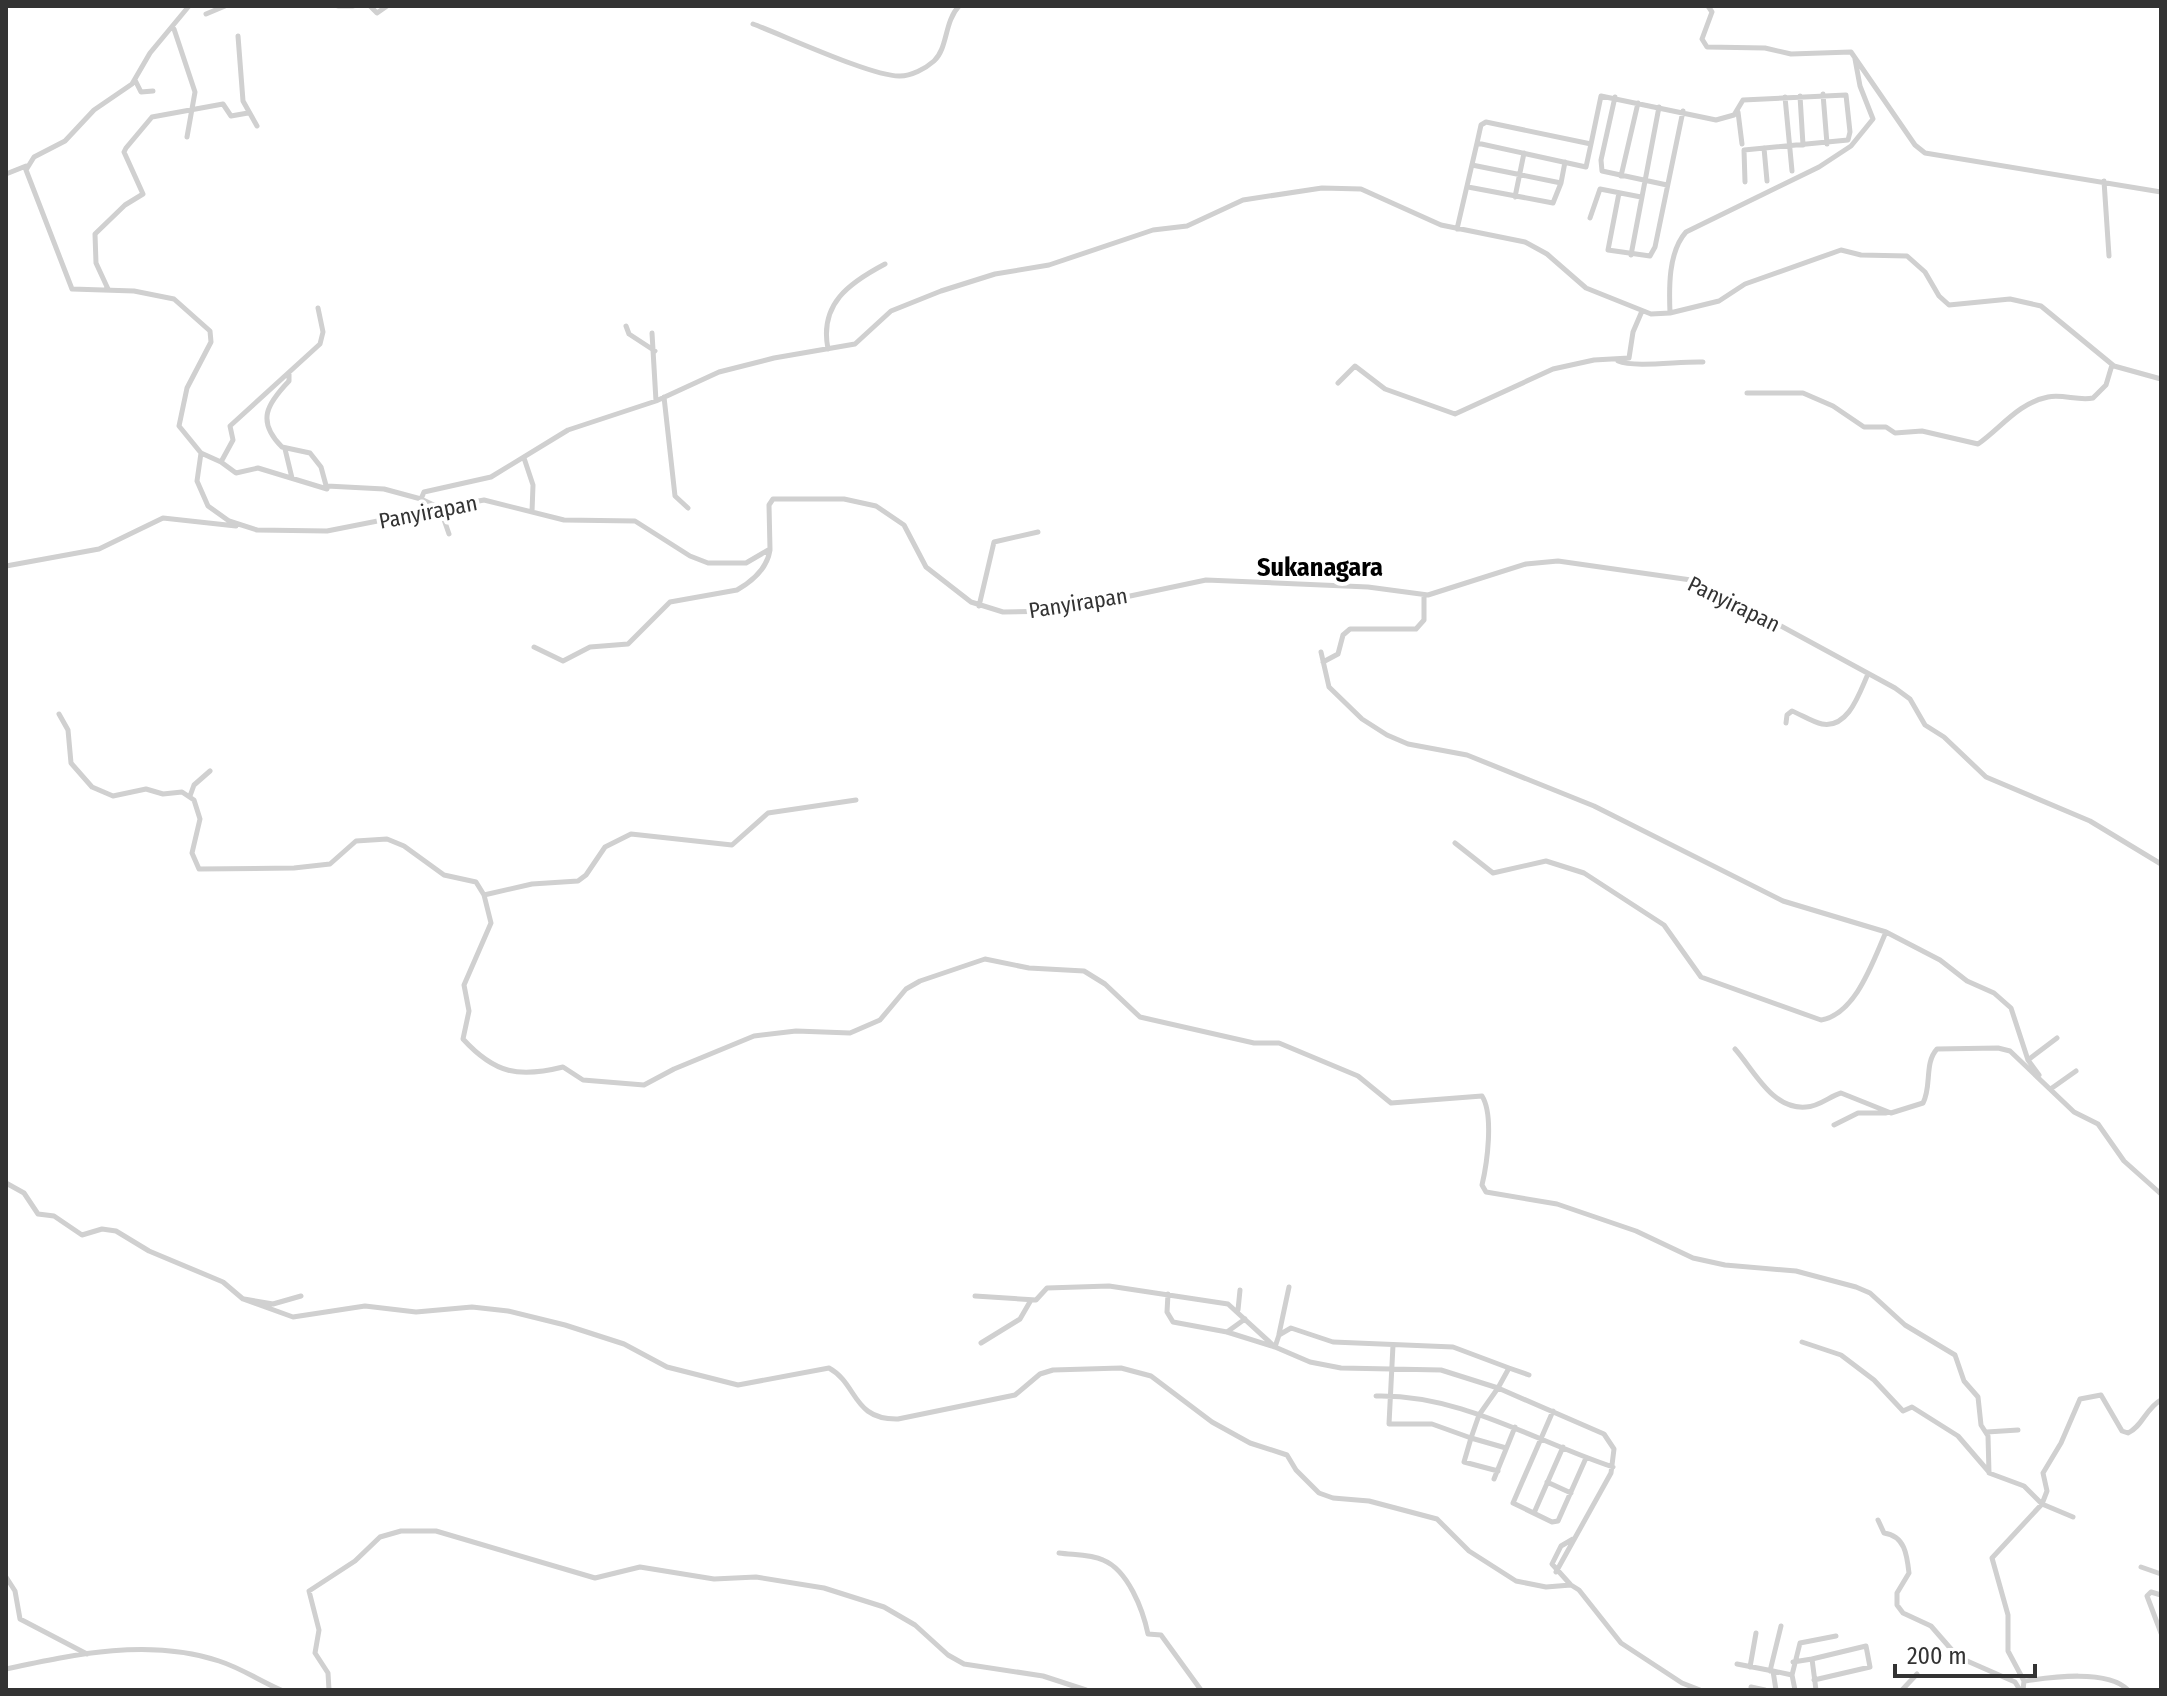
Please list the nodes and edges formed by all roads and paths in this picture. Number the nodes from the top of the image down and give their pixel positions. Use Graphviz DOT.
graph roads {
  1 [pos="189,6"];
  2 [pos="225,6"];
  3 [pos="338,6"];
  4 [pos="353,6"];
  5 [pos="370,6"];
  6 [pos="387,6"];
  7 [pos="959,6"];
  8 [pos="1708,6"];
  9 [pos="206,14"];
  10 [pos="753,24"];
  11 [pos="174,28"];
  12 [pos="238,36"];
  13 [pos="1855,58"];
  14 [pos="135,80"];
  15 [pos="153,91"];
  16 [pos="1823,94"];
  17 [pos="1800,96"];
  18 [pos="1615,97"];
  19 [pos="1785,97"];
  20 [pos="1638,102"];
  21 [pos="1659,107"];
  22 [pos="192,110"];
  23 [pos="1683,111"];
  24 [pos="1738,111"];
  25 [pos="248,113"];
  26 [pos="257,126"];
  27 [pos="187,137"];
  28 [pos="1477,143"];
  29 [pos="1591,144"];
  30 [pos="1742,144"];
  31 [pos="1827,144"];
  32 [pos="1803,145"];
  33 [pos="1790,146"];
  34 [pos="1764,148"];
  35 [pos="1524,153"];
  36 [pos="1565,162"];
  37 [pos="1472,165"];
  38 [pos="26,166"];
  39 [pos="1792,171"];
  40 [pos="6,174"];
  41 [pos="1520,175"];
  42 [pos="1621,176"];
  43 [pos="1644,181"];
  44 [pos="1767,181"];
  45 [pos="2104,181"];
  46 [pos="1745,182"];
  47 [pos="1561,183"];
  48 [pos="1667,185"];
  49 [pos="1468,187"];
  50 [pos="2161,192"];
  51 [pos="1619,193"];
  52 [pos="1515,197"];
  53 [pos="1641,197"];
  54 [pos="1590,218"];
  55 [pos="1457,229"];
  56 [pos="1631,255"];
  57 [pos="2109,256"];
  58 [pos="885,264"];
  59 [pos="108,289"];
  60 [pos="318,308"];
  61 [pos="1642,311"];
  62 [pos="1670,313"];
  63 [pos="626,326"];
  64 [pos="652,333"];
  65 [pos="828,349"];
  66 [pos="655,351"];
  67 [pos="1617,361"];
  68 [pos="1703,362"];
  69 [pos="2112,364"];
  70 [pos="289,374"];
  71 [pos="2161,379"];
  72 [pos="1338,383"];
  73 [pos="1747,393"];
  74 [pos="664,397"];
  75 [pos="656,401"];
  76 [pos="285,449"];
  77 [pos="201,453"];
  78 [pos="524,458"];
  79 [pos="221,462"];
  80 [pos="292,478"];
  81 [pos="327,486"];
  82 [pos="421,499"];
  83 [pos="440,508"];
  84 [pos="688,508"];
  85 [pos="532,512"];
  86 [pos="241,527"];
  87 [pos="1038,532"];
  88 [pos="449,534"];
  89 [pos="770,549"];
  90 [pos="6,566"];
  91 [pos="1424,595"];
  92 [pos="979,606"];
  93 [pos="534,647"];
  94 [pos="1321,652"];
  95 [pos="1323,663"];
  96 [pos="1868,674"];
  97 [pos="59,714"];
  98 [pos="1786,723"];
  99 [pos="210,771"];
  100 [pos="190,796"];
  101 [pos="856,800"];
  102 [pos="1455,843"];
  103 [pos="2161,864"];
  104 [pos="484,895"];
  105 [pos="1886,932"];
  106 [pos="2057,1038"];
  107 [pos="1735,1049"];
  108 [pos="2028,1060"];
  109 [pos="2076,1071"];
  110 [pos="2039,1075"];
  111 [pos="2052,1088"];
  112 [pos="1891,1113"];
  113 [pos="1834,1125"];
  114 [pos="6,1183"];
  115 [pos="2161,1194"];
  116 [pos="1289,1287"];
  117 [pos="1240,1290"];
  118 [pos="1168,1294"];
  119 [pos="301,1296"];
  120 [pos="975,1296"];
  121 [pos="243,1299"];
  122 [pos="1031,1300"];
  123 [pos="1238,1311"];
  124 [pos="1245,1319"];
  125 [pos="1227,1332"];
  126 [pos="1279,1335"];
  127 [pos="1802,1342"];
  128 [pos="981,1343"];
  129 [pos="1393,1345"];
  130 [pos="1275,1347"];
  131 [pos="1509,1368"];
  132 [pos="1392,1370"];
  133 [pos="1529,1375"];
  134 [pos="1498,1388"];
  135 [pos="1391,1395"];
  136 [pos="1376,1396"];
  137 [pos="2161,1400"];
  138 [pos="1553,1411"];
  139 [pos="1479,1415"];
  140 [pos="1515,1427"];
  141 [pos="2018,1430"];
  142 [pos="1987,1432"];
  143 [pos="1540,1437"];
  144 [pos="1471,1438"];
  145 [pos="1563,1447"];
  146 [pos="1506,1448"];
  147 [pos="1586,1458"];
  148 [pos="1613,1467"];
  149 [pos="1498,1471"];
  150 [pos="1989,1473"];
  151 [pos="1494,1479"];
  152 [pos="1547,1482"];
  153 [pos="1571,1493"];
  154 [pos="2042,1504"];
  155 [pos="1534,1513"];
  156 [pos="2073,1517"];
  157 [pos="1878,1520"];
  158 [pos="1059,1553"];
  159 [pos="2141,1567"];
  160 [pos="2161,1574"];
  161 [pos="6,1577"];
  162 [pos="1571,1585"];
  163 [pos="2161,1595"];
  164 [pos="1781,1626"];
  165 [pos="1756,1633"];
  166 [pos="2161,1633"];
  167 [pos="1836,1636"];
  168 [pos="88,1655"];
  169 [pos="1812,1659"];
  170 [pos="1793,1662"];
  171 [pos="1737,1664"];
  172 [pos="1750,1667"];
  173 [pos="6,1669"];
  174 [pos="1772,1671"];
  175 [pos="1917,1674"];
  176 [pos="1792,1675"];
  177 [pos="1814,1680"];
  178 [pos="2024,1681"];
  179 [pos="1751,1687"];
  180 [pos="281,1690"];
  181 [pos="329,1690"];
  182 [pos="1086,1690"];
  183 [pos="1201,1690"];
  184 [pos="1700,1690"];
  185 [pos="1765,1690"];
  186 [pos="1776,1690"];
  187 [pos="1795,1690"];
  188 [pos="1816,1690"];
  189 [pos="1902,1690"];
  190 [pos="2021,1690"];
  191 [pos="2128,1690"];
  1 -- 11 [label="street"];
  2 -- 9 [label="street"];
  3 -- 4 [label="street"];
  5 -- 6 [label="street"];
  7 -- 10 [label="street"];
  8 -- 13 [label="street"];
  11 -- 14 [label="street"];
  11 -- 22 [label="street"];
  12 -- 25 [label="street"];
  13 -- 45 [label="street"];
  13 -- 62 [label="street"];
  14 -- 15 [label="street"];
  14 -- 38 [label="street"];
  16 -- 17 [label="street"];
  16 -- 31 [label="street"];
  16 -- 31 [label="street"];
  17 -- 19 [label="street"];
  17 -- 32 [label="street"];
  18 -- 20 [label="street"];
  18 -- 29 [label="street"];
  18 -- 42 [label="street"];
  19 -- 24 [label="street"];
  19 -- 33 [label="street"];
  20 -- 21 [label="street"];
  20 -- 42 [label="street"];
  21 -- 23 [label="street"];
  21 -- 43 [label="street"];
  22 -- 25 [label="street"];
  22 -- 27 [label="street"];
  22 -- 59 [label="street"];
  23 -- 24 [label="street"];
  23 -- 48 [label="street"];
  24 -- 30 [label="street"];
  25 -- 26 [label="street"];
  28 -- 29 [label="street"];
  28 -- 35 [label="street"];
  28 -- 37 [label="street"];
  29 -- 36 [label="street"];
  31 -- 32 [label="street"];
  32 -- 33 [label="street"];
  33 -- 34 [label="street"];
  33 -- 39 [label="street"];
  34 -- 44 [label="street"];
  34 -- 46 [label="street"];
  35 -- 36 [label="street"];
  35 -- 41 [label="street"];
  36 -- 47 [label="street"];
  37 -- 41 [label="street"];
  37 -- 49 [label="street"];
  38 -- 40 [label="street"];
  38 -- 59 [label="street"];
  41 -- 47 [label="street"];
  41 -- 52 [label="street"];
  42 -- 43 [label="street"];
  43 -- 48 [label="street"];
  43 -- 53 [label="street"];
  45 -- 50 [label="street"];
  45 -- 57 [label="street"];
  47 -- 52 [label="street"];
  48 -- 56 [label="street"];
  49 -- 52 [label="street"];
  49 -- 55 [label="street"];
  51 -- 53 [label="street"];
  51 -- 54 [label="street"];
  51 -- 56 [label="street"];
  53 -- 56 [label="street"];
  55 -- 61 [label="street"];
  55 -- 65 [label="street"];
  58 -- 65 [label="street"];
  59 -- 77 [label="street"];
  60 -- 70 [label="street"];
  61 -- 62 [label="street"];
  61 -- 67 [label="street"];
  62 -- 69 [label="street"];
  63 -- 66 [label="street"];
  64 -- 66 [label="street"];
  65 -- 74 [label="street"];
  66 -- 75 [label="street"];
  67 -- 68 [label="street"];
  67 -- 72 [label="street"];
  69 -- 71 [label="street"];
  69 -- 73 [label="street"];
  70 -- 76 [label="street"];
  70 -- 79 [label="street"];
  74 -- 75 [label="street"];
  74 -- 84 [label="street"];
  75 -- 78 [label="street"];
  76 -- 80 [label="street"];
  76 -- 81 [label="street"];
  77 -- 79 [label="street"];
  77 -- 86 [label="street"];
  78 -- 82 [label="street"];
  78 -- 85 [label="street"];
  79 -- 80 [label="street"];
  80 -- 81 [label="street"];
  81 -- 82 [label="street"];
  82 -- 83 [label="street"];
  83 -- 85 [label="street, Panyirapan"];
  83 -- 86 [label="street, Panyirapan"];
  83 -- 88 [label="street"];
  85 -- 89 [label="street, Panyirapan"];
  86 -- 90 [label="street, Panyirapan"];
  87 -- 92 [label="street"];
  89 -- 92 [label="street, Panyirapan"];
  89 -- 93 [label="street"];
  91 -- 92 [label="street, Panyirapan"];
  91 -- 95 [label="street"];
  91 -- 96 [label="street, Panyirapan"];
  94 -- 95 [label="street"];
  95 -- 105 [label="street"];
  96 -- 98 [label="street"];
  96 -- 103 [label="street, Panyirapan"];
  97 -- 100 [label="street"];
  99 -- 100 [label="street"];
  100 -- 104 [label="street"];
  101 -- 104 [label="street"];
  102 -- 105 [label="street"];
  104 -- 142 [label="street"];
  105 -- 108 [label="street"];
  106 -- 108 [label="street"];
  107 -- 112 [label="street"];
  108 -- 110 [label="street"];
  109 -- 111 [label="street"];
  110 -- 111 [label="street"];
  110 -- 112 [label="street"];
  111 -- 115 [label="street"];
  112 -- 113 [label="street"];
  114 -- 121 [label="street"];
  116 -- 126 [label="street"];
  117 -- 123 [label="street"];
  118 -- 122 [label="street"];
  118 -- 123 [label="street"];
  118 -- 125 [label="street"];
  119 -- 121 [label="street"];
  120 -- 122 [label="street"];
  121 -- 162 [label="street"];
  122 -- 128 [label="street"];
  123 -- 124 [label="street"];
  124 -- 125 [label="street"];
  124 -- 130 [label="street"];
  125 -- 130 [label="street"];
  126 -- 129 [label="street"];
  126 -- 130 [label="street"];
  127 -- 150 [label="street"];
  129 -- 131 [label="street"];
  129 -- 132 [label="street"];
  130 -- 132 [label="street"];
  131 -- 133 [label="street"];
  131 -- 134 [label="street"];
  132 -- 134 [label="street"];
  132 -- 135 [label="street"];
  134 -- 138 [label="street"];
  134 -- 139 [label="street"];
  135 -- 136 [label="street"];
  135 -- 139 [label="street"];
  135 -- 144 [label="street"];
  137 -- 154 [label="street"];
  138 -- 143 [label="street"];
  138 -- 148 [label="street"];
  139 -- 140 [label="street"];
  139 -- 144 [label="street"];
  140 -- 143 [label="street"];
  140 -- 146 [label="street"];
  141 -- 142 [label="street"];
  142 -- 150 [label="street"];
  143 -- 145 [label="street"];
  143 -- 155 [label="street"];
  144 -- 146 [label="street"];
  144 -- 149 [label="street"];
  145 -- 147 [label="street"];
  145 -- 152 [label="street"];
  146 -- 149 [label="street"];
  147 -- 148 [label="street"];
  147 -- 153 [label="street"];
  148 -- 162 [label="street"];
  149 -- 151 [label="street"];
  150 -- 154 [label="street"];
  152 -- 153 [label="street"];
  152 -- 155 [label="street"];
  153 -- 155 [label="street"];
  154 -- 156 [label="street"];
  154 -- 178 [label="street"];
  157 -- 190 [label="street"];
  158 -- 183 [label="street"];
  159 -- 160 [label="street"];
  161 -- 168 [label="street"];
  162 -- 184 [label="street"];
  163 -- 166 [label="street"];
  164 -- 174 [label="street"];
  165 -- 172 [label="street"];
  167 -- 170 [label="street"];
  168 -- 173 [label="street"];
  168 -- 180 [label="street"];
  169 -- 170 [label="street"];
  169 -- 177 [label="street"];
  169 -- 177 [label="street"];
  170 -- 176 [label="street"];
  171 -- 172 [label="street"];
  172 -- 174 [label="street"];
  174 -- 176 [label="street"];
  174 -- 186 [label="street"];
  175 -- 189 [label="street"];
  176 -- 187 [label="street"];
  177 -- 188 [label="street"];
  178 -- 190 [label="street"];
  178 -- 191 [label="street"];
  179 -- 185 [label="street"];
  181 -- 182 [label="street"];
}
